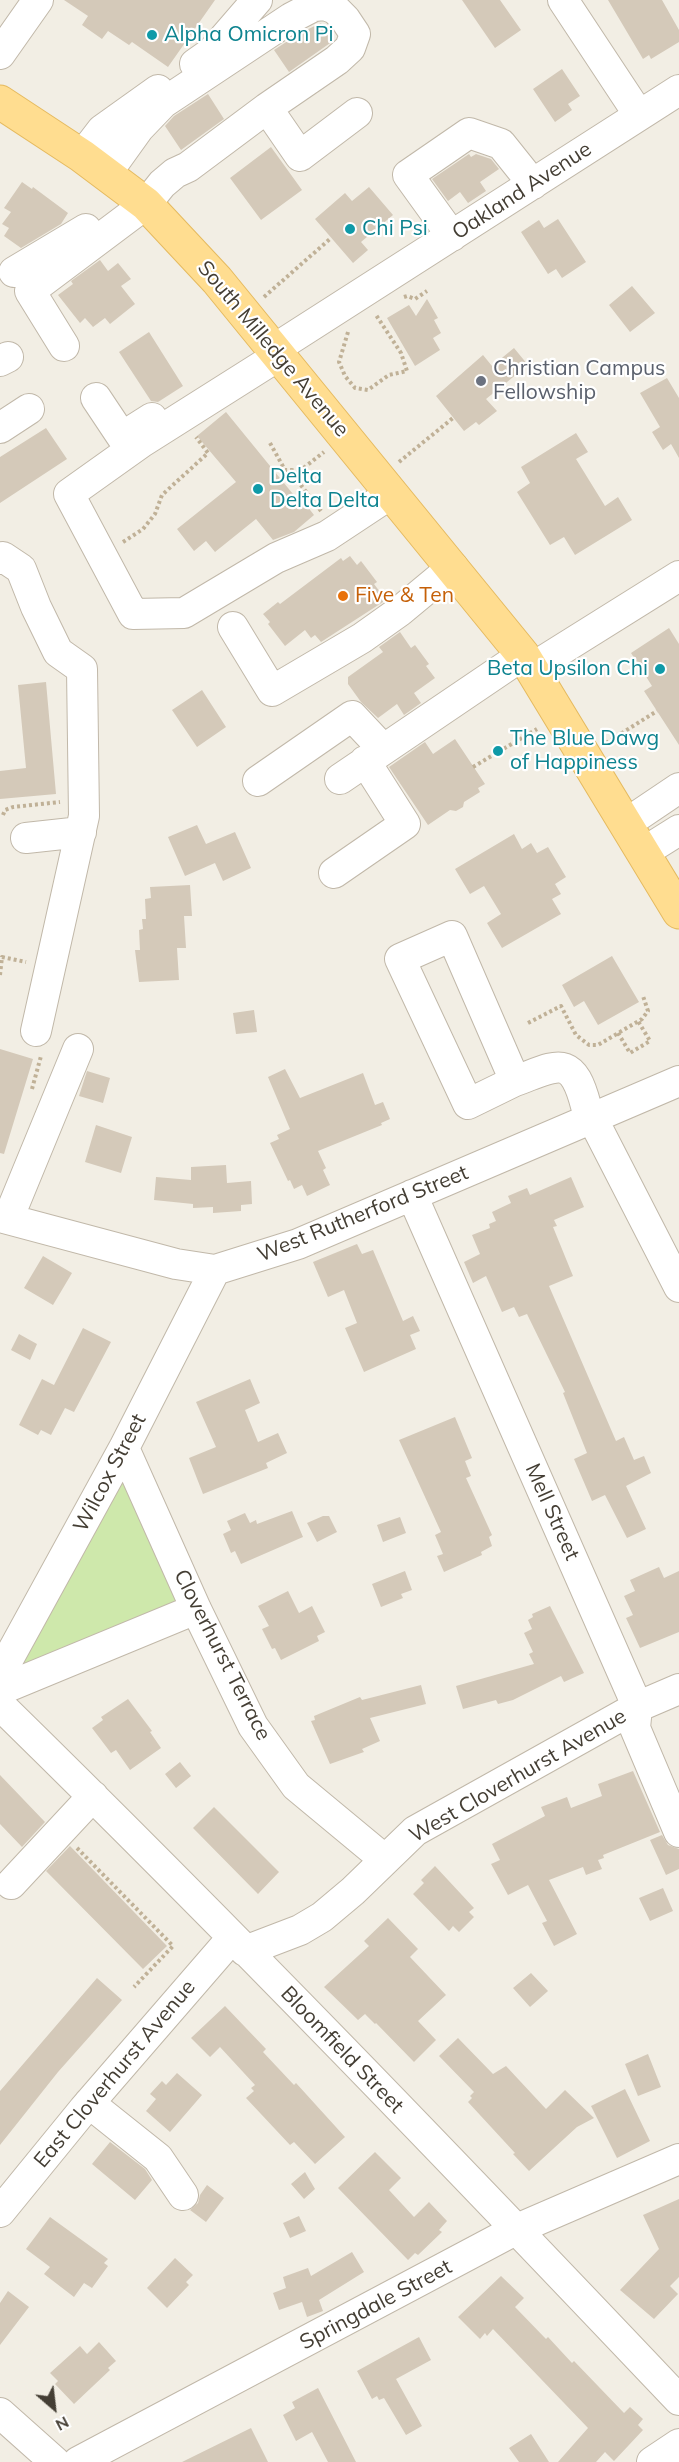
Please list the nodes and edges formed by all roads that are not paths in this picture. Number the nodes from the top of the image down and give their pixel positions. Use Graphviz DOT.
graph roads {
  1 [pos="38,0"];
  2 [pos="257,0"];
  3 [pos="563,0"];
  4 [pos="0,54"];
  5 [pos="679,90"];
  6 [pos="0,102"];
  7 [pos="267,108"];
  8 [pos="357,113"];
  9 [pos="639,115"];
  10 [pos="116,182"];
  11 [pos="533,184"];
  12 [pos="452,236"];
  13 [pos="14,272"];
  14 [pos="64,346"];
  15 [pos="272,349"];
  16 [pos="96,398"];
  17 [pos="29,409"];
  18 [pos="0,428"];
  19 [pos="394,479"];
  20 [pos="0,559"];
  21 [pos="453,567"];
  22 [pos="679,576"];
  23 [pos="233,627"];
  24 [pos="528,662"];
  25 [pos="374,755"];
  26 [pos="340,779"];
  27 [pos="258,781"];
  28 [pos="679,788"];
  29 [pos="627,823"];
  30 [pos="679,830"];
  31 [pos="81,832"];
  32 [pos="26,838"];
  33 [pos="644,852"];
  34 [pos="334,873"];
  35 [pos="679,912"];
  36 [pos="36,1031"];
  37 [pos="78,1049"];
  38 [pos="679,1081"];
  39 [pos="515,1082"];
  40 [pos="594,1118"];
  41 [pos="412,1195"];
  42 [pos="4,1218"];
  43 [pos="215,1270"];
  44 [pos="679,1287"];
  45 [pos="124,1448"];
  46 [pos="196,1609"];
  47 [pos="0,1674"];
  48 [pos="679,1689"];
  49 [pos="0,1690"];
  50 [pos="0,1706"];
  51 [pos="638,1707"];
  52 [pos="93,1796"];
  53 [pos="679,1833"];
  54 [pos="384,1859"];
  55 [pos="11,1884"];
  56 [pos="239,1945"];
  57 [pos="89,2103"];
  58 [pos="679,2159"];
  59 [pos="183,2195"];
  60 [pos="0,2212"];
  61 [pos="517,2229"];
  62 [pos="679,2400"];
  63 [pos="0,2413"];
  64 [pos="679,2444"];
  65 [pos="55,2462"];
  66 [pos="78,2462"];
  67 [pos="652,2462"];
  1 -- 4 [label="street"];
  2 -- 10 [label="street"];
  3 -- 9 [label="street"];
  5 -- 9 [label="street, Oakland Avenue"];
  6 -- 10 [label="main road, South Milledge Avenue"];
  7 -- 8 [label="street"];
  7 -- 10 [label="street"];
  7 -- 10 [label="street"];
  9 -- 11 [label="street, Oakland Avenue"];
  10 -- 13 [label="street"];
  10 -- 14 [label="street"];
  10 -- 15 [label="main road, South Milledge Avenue"];
  11 -- 12 [label="street, Oakland Avenue"];
  11 -- 12 [label="street"];
  12 -- 15 [label="street, Oakland Avenue"];
  15 -- 16 [label="street"];
  15 -- 19 [label="main road, South Milledge Avenue"];
  15 -- 19 [label="street"];
  17 -- 18 [label="street"];
  19 -- 21 [label="main road, South Milledge Avenue"];
  20 -- 31 [label="street"];
  21 -- 23 [label="street"];
  21 -- 24 [label="main road, South Milledge Avenue"];
  22 -- 24 [label="street"];
  24 -- 25 [label="street"];
  24 -- 29 [label="main road, South Milledge Avenue"];
  25 -- 26 [label="street"];
  25 -- 27 [label="street"];
  25 -- 34 [label="street"];
  28 -- 29 [label="street"];
  29 -- 33 [label="main road, South Milledge Avenue"];
  30 -- 33 [label="street"];
  31 -- 32 [label="street"];
  31 -- 36 [label="street"];
  33 -- 35 [label="main road, South Milledge Avenue"];
  37 -- 42 [label="street"];
  38 -- 40 [label="street, West Rutherford Street"];
  39 -- 39 [label="street"];
  39 -- 40 [label="street"];
  40 -- 41 [label="street, West Rutherford Street"];
  40 -- 44 [label="street"];
  41 -- 43 [label="street, West Rutherford Street"];
  41 -- 51 [label="street, Mell Street"];
  42 -- 43 [label="street, West Rutherford Street"];
  43 -- 45 [label="street, Wilcox Street"];
  45 -- 46 [label="street, Cloverhurst Terrace"];
  45 -- 47 [label="street, Wilcox Street"];
  46 -- 49 [label="street"];
  46 -- 54 [label="street, Cloverhurst Terrace"];
  48 -- 51 [label="street, West Cloverhurst Avenue"];
  50 -- 52 [label="street, Bloomfield Street"];
  51 -- 53 [label="street, Mell Street"];
  51 -- 54 [label="street, West Cloverhurst Avenue"];
  52 -- 55 [label="street"];
  52 -- 56 [label="street, Bloomfield Street"];
  54 -- 56 [label="street, West Cloverhurst Avenue"];
  56 -- 57 [label="street, East Cloverhurst Avenue"];
  56 -- 61 [label="street, Bloomfield Street"];
  57 -- 59 [label="street"];
  57 -- 60 [label="street, East Cloverhurst Avenue"];
  58 -- 61 [label="street, Springdale Street"];
  61 -- 62 [label="street, Bloomfield Street"];
  61 -- 66 [label="street, Springdale Street"];
  63 -- 65 [label="street"];
  64 -- 67 [label="street"];
}
